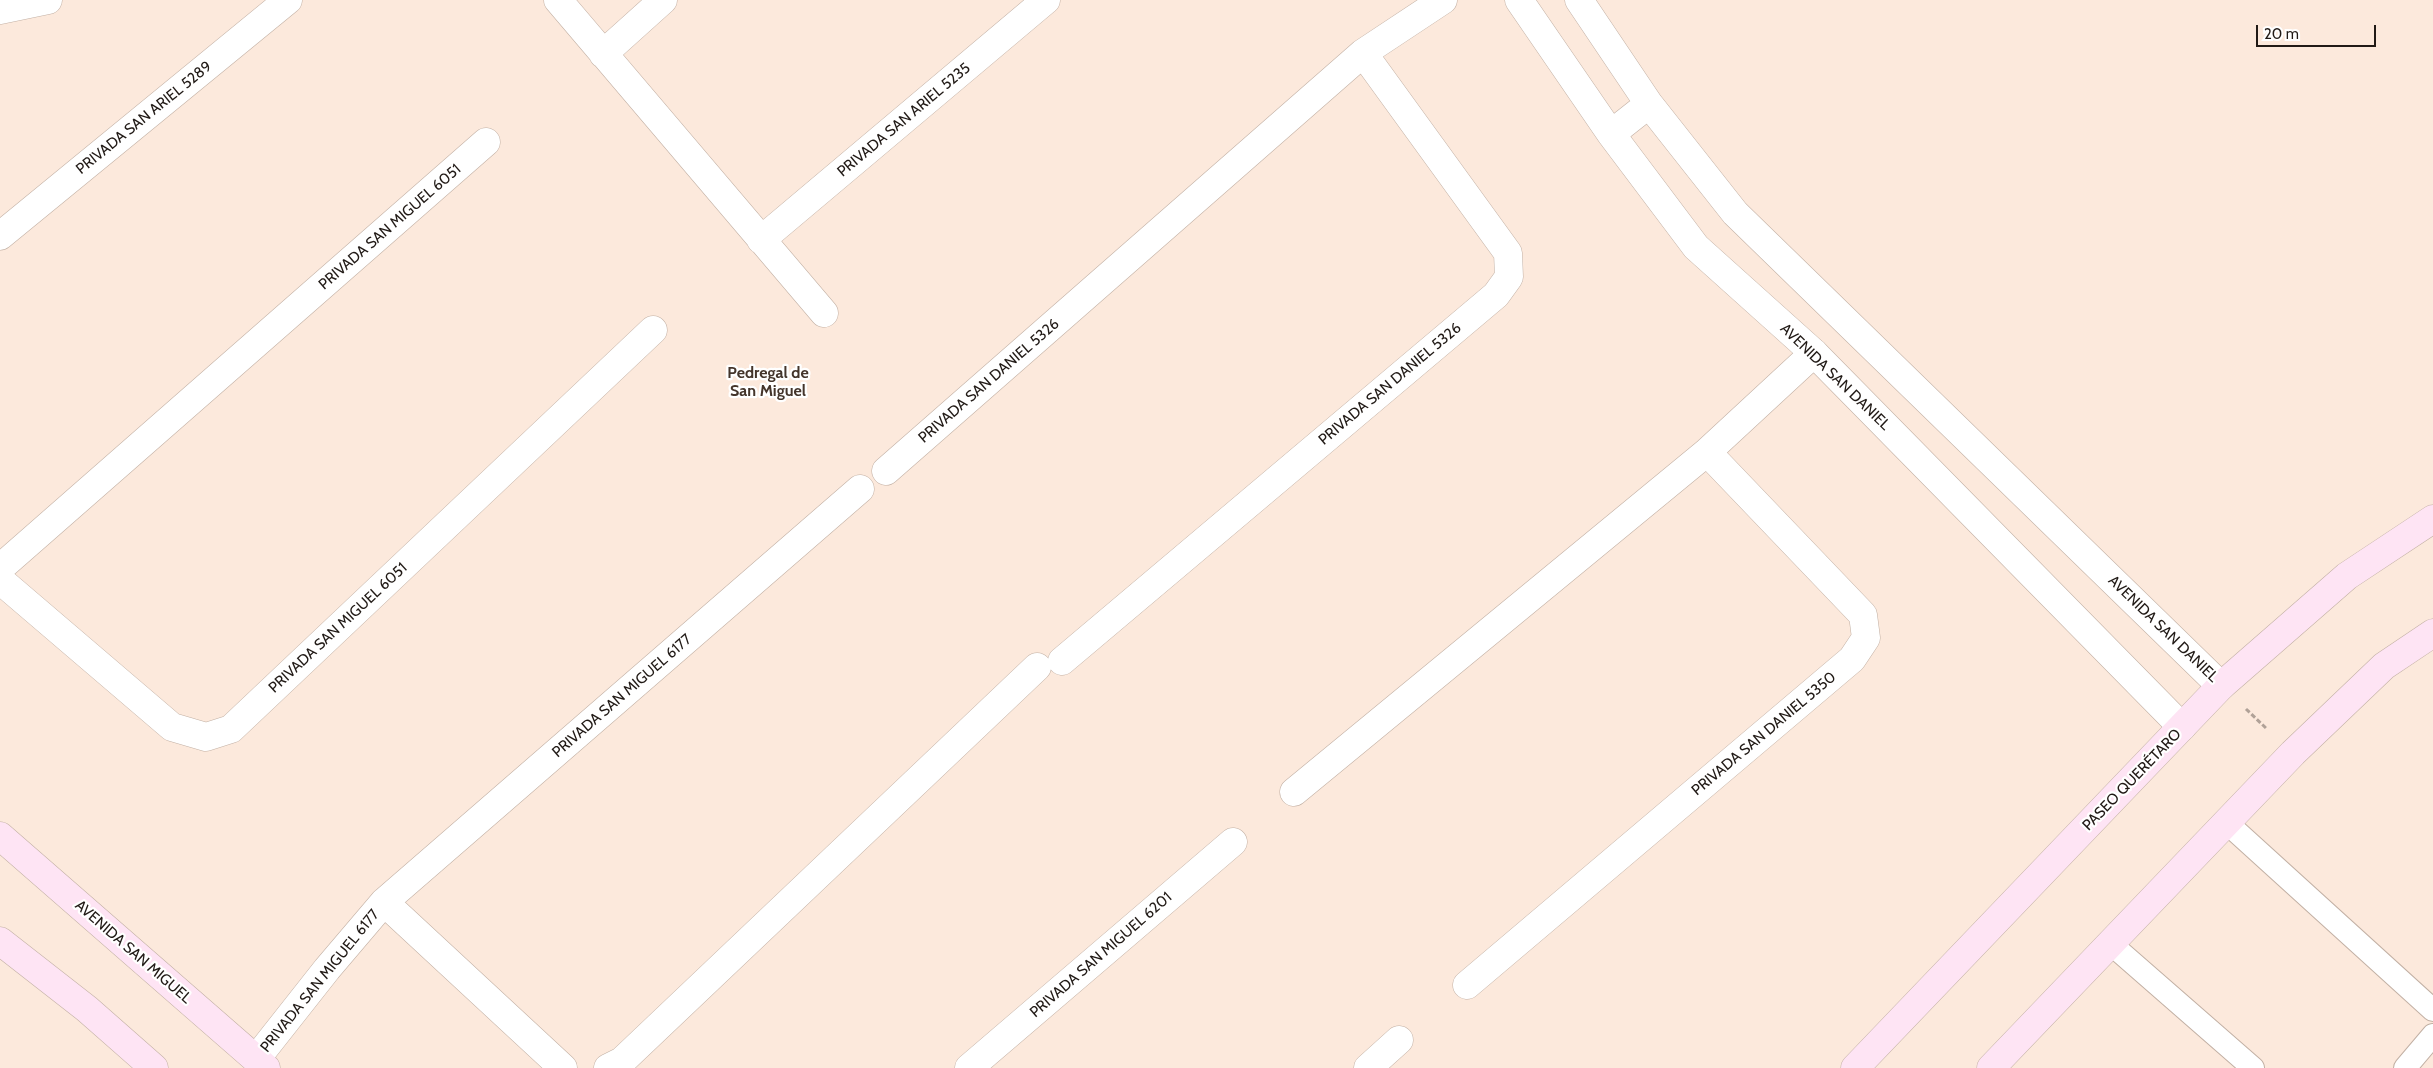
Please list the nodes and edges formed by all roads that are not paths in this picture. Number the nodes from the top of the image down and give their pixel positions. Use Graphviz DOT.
graph roads {
  1 [pos="48,0"];
  2 [pos="288,0"];
  3 [pos="558,0"];
  4 [pos="663,0"];
  5 [pos="1046,0"];
  6 [pos="1443,0"];
  7 [pos="1519,0"];
  8 [pos="1579,0"];
  9 [pos="0,10"];
  10 [pos="1364,53"];
  11 [pos="603,54"];
  12 [pos="1649,104"];
  13 [pos="1611,134"];
  14 [pos="486,142"];
  15 [pos="0,236"];
  16 [pos="761,240"];
  17 [pos="824,314"];
  18 [pos="653,330"];
  19 [pos="1814,353"];
  20 [pos="1707,452"];
  21 [pos="886,472"];
  22 [pos="860,489"];
  23 [pos="2433,519"];
  24 [pos="0,568"];
  25 [pos="0,580"];
  26 [pos="2433,633"];
  27 [pos="2221,686"];
  28 [pos="2182,728"];
  29 [pos="1294,792"];
  30 [pos="2227,823"];
  31 [pos="0,836"];
  32 [pos="1233,842"];
  33 [pos="384,902"];
  34 [pos="0,941"];
  35 [pos="2111,944"];
  36 [pos="1467,985"];
  37 [pos="2433,1010"];
  38 [pos="2433,1035"];
  39 [pos="1399,1040"];
  40 [pos="261,1064"];
  41 [pos="154,1068"];
  42 [pos="563,1068"];
  43 [pos="608,1068"];
  44 [pos="969,1068"];
  45 [pos="1368,1068"];
  46 [pos="1855,1068"];
  47 [pos="1991,1068"];
  48 [pos="2253,1068"];
  49 [pos="2406,1068"];
  1 -- 9 [label="street"];
  2 -- 15 [label="street, PRIVADA SAN ARIEL 5289"];
  3 -- 11 [label="street"];
  4 -- 11 [label="street"];
  5 -- 16 [label="street, PRIVADA SAN ARIEL 5235"];
  6 -- 10 [label="street, PRIVADA SAN DANIEL 5326"];
  7 -- 13 [label="street, AVENIDA SAN DANIEL"];
  8 -- 12 [label="street, AVENIDA SAN DANIEL"];
  10 -- 21 [label="street, PRIVADA SAN DANIEL 5326"];
  10 -- 43 [label="street, PRIVADA SAN DANIEL 5326"];
  11 -- 16 [label="street"];
  12 -- 13 [label="street"];
  12 -- 27 [label="street, AVENIDA SAN DANIEL"];
  13 -- 19 [label="street, AVENIDA SAN DANIEL"];
  14 -- 24 [label="street, PRIVADA SAN MIGUEL 6051"];
  16 -- 17 [label="street"];
  18 -- 25 [label="street, PRIVADA SAN MIGUEL 6051"];
  19 -- 20 [label="street"];
  19 -- 28 [label="street, AVENIDA SAN DANIEL"];
  20 -- 29 [label="street"];
  20 -- 36 [label="street, PRIVADA SAN DANIEL 5350"];
  22 -- 33 [label="street, PRIVADA SAN MIGUEL 6177"];
  23 -- 27 [label="main road, PASEO QUERÉTARO"];
  26 -- 30 [label="main road"];
  27 -- 28 [label="main road, PASEO QUERÉTARO"];
  28 -- 46 [label="main road, PASEO QUERÉTARO"];
  30 -- 35 [label="main road"];
  30 -- 37 [label="lane"];
  31 -- 40 [label="main road, AVENIDA SAN MIGUEL"];
  32 -- 44 [label="street, PRIVADA SAN MIGUEL 6201"];
  33 -- 40 [label="street, PRIVADA SAN MIGUEL 6177"];
  33 -- 42 [label="street, PRIVADA SAN MIGUEL 6177"];
  34 -- 41 [label="main road"];
  35 -- 47 [label="main road"];
  35 -- 48 [label="lane"];
  38 -- 49 [label="lane"];
  39 -- 45 [label="street"];
}
